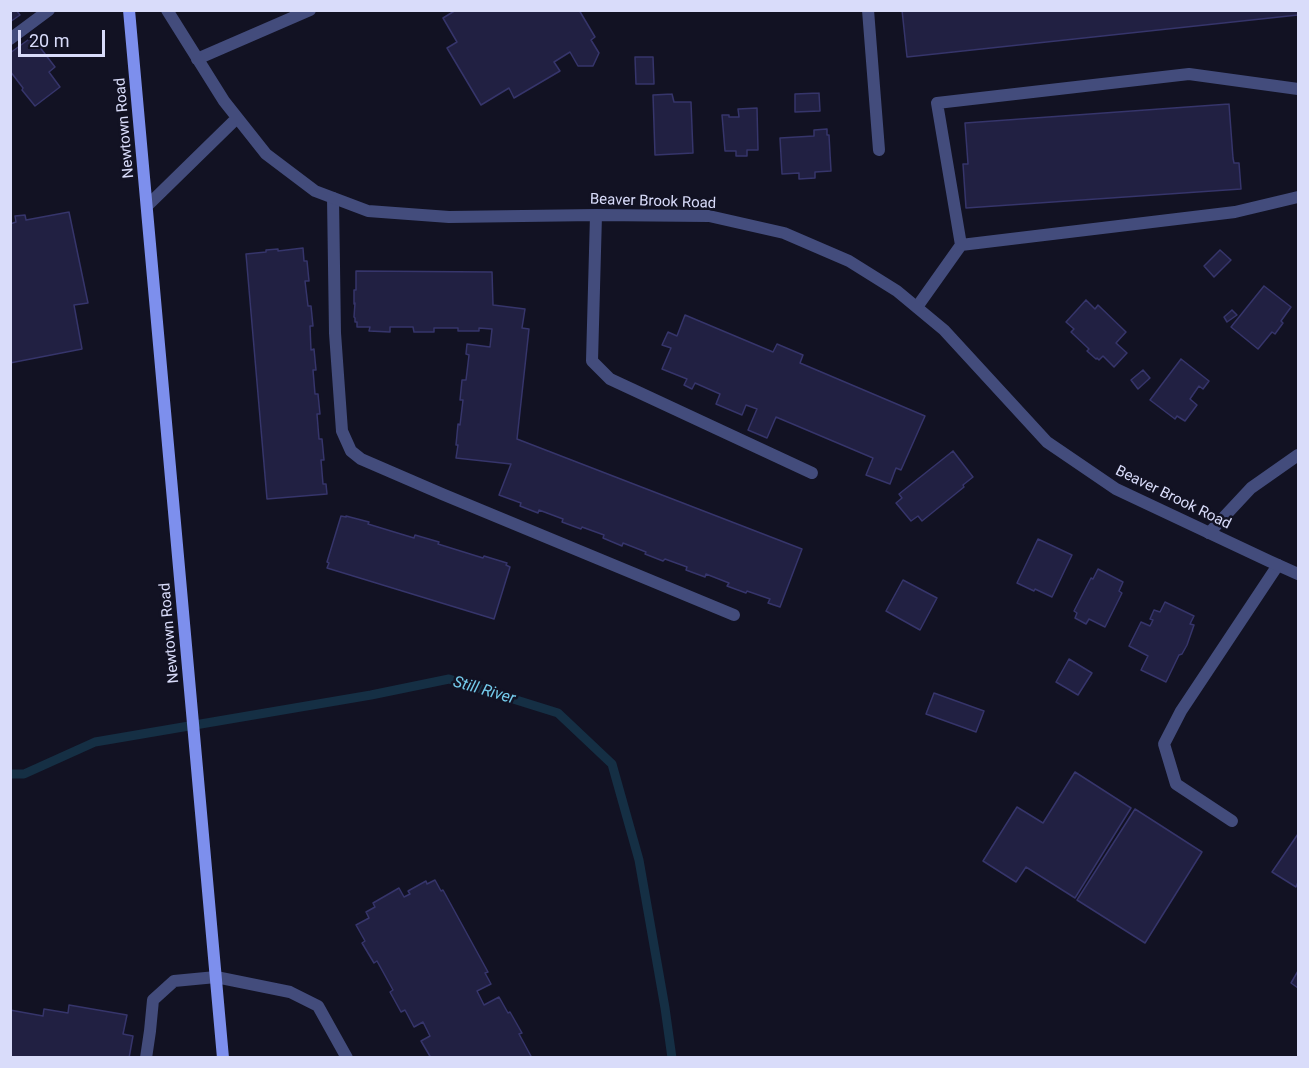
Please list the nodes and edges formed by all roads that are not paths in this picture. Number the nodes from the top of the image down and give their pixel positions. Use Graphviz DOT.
graph roads {
  1 [pos="48,10"];
  2 [pos="129,10"];
  3 [pos="167,10"];
  4 [pos="310,10"];
  5 [pos="868,10"];
  6 [pos="10,39"];
  7 [pos="197,59"];
  8 [pos="1299,89"];
  9 [pos="237,118"];
  10 [pos="879,150"];
  11 [pos="1299,196"];
  12 [pos="333,198"];
  13 [pos="147,206"];
  14 [pos="596,215"];
  15 [pos="961,245"];
  16 [pos="917,308"];
  17 [pos="1299,455"];
  18 [pos="812,473"];
  19 [pos="1209,534"];
  20 [pos="1278,565"];
  21 [pos="1299,574"];
  22 [pos="734,615"];
  23 [pos="1232,821"];
  24 [pos="216,977"];
  25 [pos="146,1058"];
  26 [pos="223,1058"];
  27 [pos="347,1058"];
  1 -- 6 [label="street"];
  2 -- 13 [label="main road, Newtown Road"];
  3 -- 7 [label="street, Beaver Brook Road"];
  4 -- 7 [label="street"];
  5 -- 10 [label="street"];
  7 -- 9 [label="street, Beaver Brook Road"];
  8 -- 15 [label="street"];
  9 -- 12 [label="street, Beaver Brook Road"];
  9 -- 13 [label="street"];
  11 -- 15 [label="street"];
  12 -- 14 [label="street, Beaver Brook Road"];
  12 -- 22 [label="street"];
  13 -- 24 [label="main road, Newtown Road"];
  14 -- 16 [label="street, Beaver Brook Road"];
  14 -- 18 [label="street"];
  15 -- 16 [label="street"];
  16 -- 19 [label="street, Beaver Brook Road"];
  17 -- 19 [label="street"];
  19 -- 20 [label="street, Beaver Brook Road"];
  20 -- 21 [label="street, Beaver Brook Road"];
  20 -- 23 [label="street"];
  24 -- 25 [label="street"];
  24 -- 26 [label="main road, Newtown Road"];
  24 -- 27 [label="street"];
}
